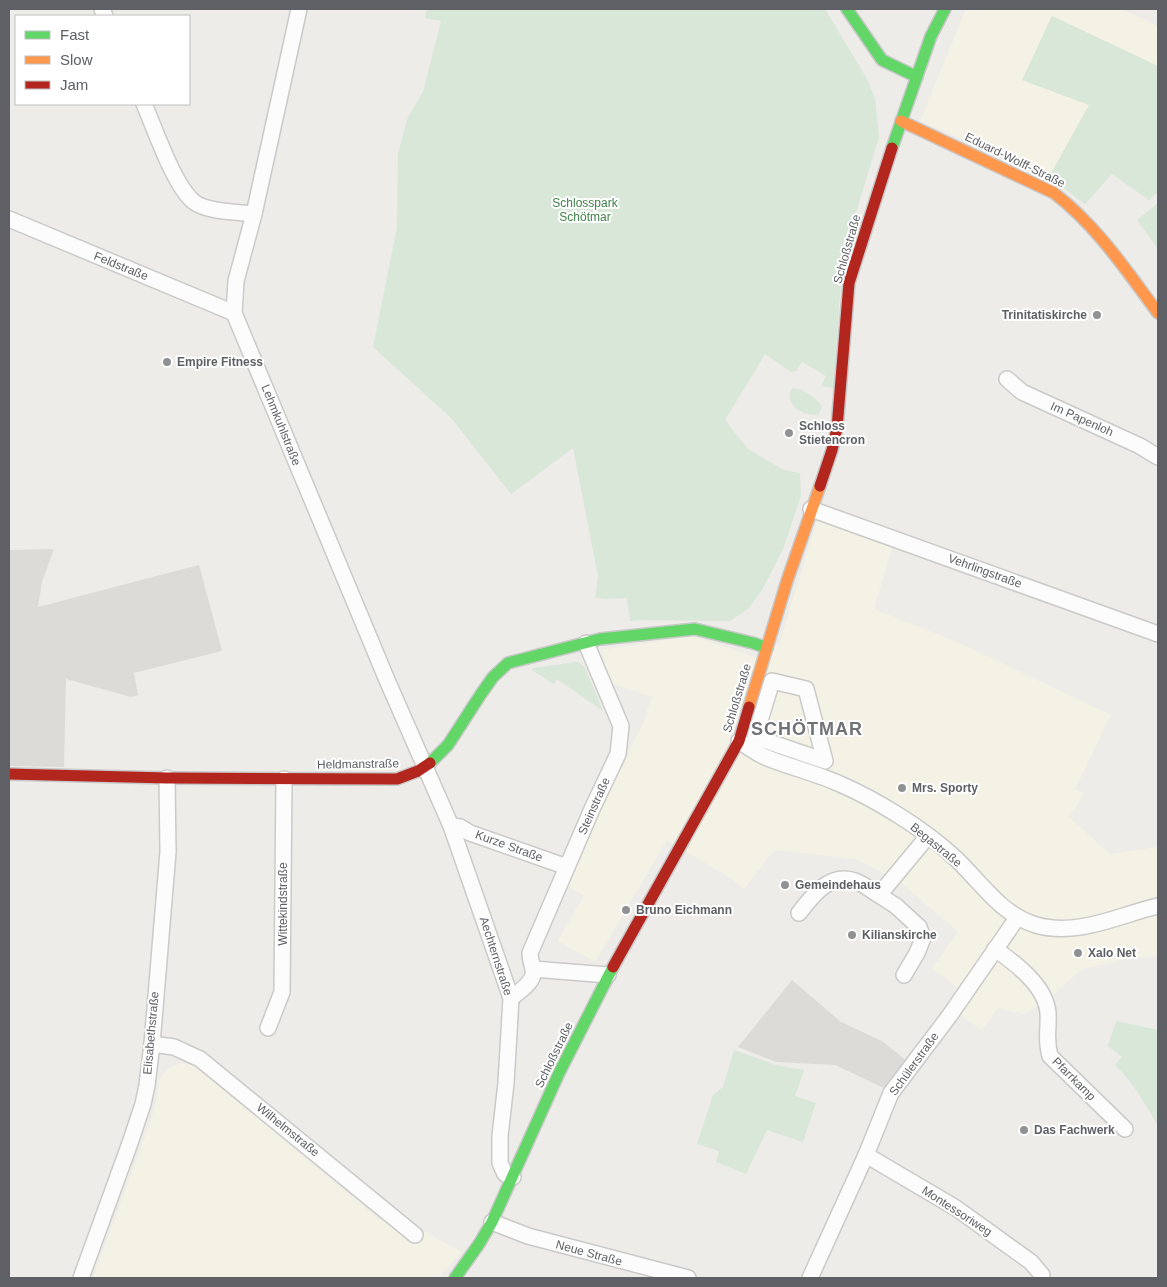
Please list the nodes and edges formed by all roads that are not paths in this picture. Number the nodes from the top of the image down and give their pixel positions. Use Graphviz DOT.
graph roads {
  1 [pos="299,9"];
  2 [pos="847,9"];
  3 [pos="945,9"];
  4 [pos="917,77"];
  5 [pos="144,105"];
  6 [pos="902,121"];
  7 [pos="254,214"];
  8 [pos="9,219"];
  9 [pos="1158,313"];
  10 [pos="234,314"];
  11 [pos="1007,379"];
  12 [pos="1158,457"];
  13 [pos="811,509"];
  14 [pos="1158,634"];
  15 [pos="586,643"];
  16 [pos="767,648"];
  17 [pos="739,741"];
  18 [pos="825,761"];
  19 [pos="425,768"];
  20 [pos="9,774"];
  21 [pos="167,778"];
  22 [pos="284,779"];
  23 [pos="451,826"];
  24 [pos="928,836"];
  25 [pos="567,867"];
  26 [pos="879,895"];
  27 [pos="1158,906"];
  28 [pos="799,913"];
  29 [pos="1018,918"];
  30 [pos="995,949"];
  31 [pos="534,968"];
  32 [pos="608,975"];
  33 [pos="904,975"];
  34 [pos="511,998"];
  35 [pos="268,1028"];
  36 [pos="152,1044"];
  37 [pos="1125,1129"];
  38 [pos="866,1155"];
  39 [pos="513,1177"];
  40 [pos="492,1222"];
  41 [pos="415,1235"];
  42 [pos="1042,1275"];
  43 [pos="81,1278"];
  44 [pos="455,1278"];
  45 [pos="688,1278"];
  46 [pos="810,1278"];
  1 -- 7 [label="street, Lehmkuhlstraße"];
  2 -- 4 [label="street"];
  3 -- 4 [label="street, Schloßstraße"];
  4 -- 6 [label="street, Schloßstraße"];
  5 -- 7 [label="street"];
  6 -- 9 [label="street, Eduard-Wolff-Straße"];
  6 -- 13 [label="street, Schloßstraße"];
  7 -- 10 [label="street, Lehmkuhlstraße"];
  8 -- 10 [label="street, Feldstraße"];
  10 -- 19 [label="street, Lehmkuhlstraße"];
  11 -- 12 [label="street, Im Papenloh"];
  13 -- 14 [label="street, Vehrlingstraße"];
  13 -- 16 [label="street, Schloßstraße"];
  15 -- 16 [label="street, Heldmanstraße"];
  15 -- 19 [label="street, Heldmanstraße"];
  15 -- 25 [label="street, Steinstraße"];
  16 -- 17 [label="street, Schloßstraße"];
  17 -- 24 [label="street, Begastraße"];
  17 -- 32 [label="street, Schloßstraße"];
  18 -- 18 [label="street"];
  19 -- 22 [label="street, Heldmanstraße"];
  19 -- 23 [label="street, Aechternstraße"];
  20 -- 21 [label="street, Heldmanstraße"];
  21 -- 22 [label="street, Heldmanstraße"];
  21 -- 36 [label="street, Elisabethstraße"];
  22 -- 35 [label="street, Wittekindstraße"];
  23 -- 25 [label="street, Kurze Straße"];
  23 -- 34 [label="street, Aechternstraße"];
  24 -- 26 [label="street"];
  24 -- 29 [label="street, Begastraße"];
  25 -- 31 [label="street, Steinstraße"];
  26 -- 28 [label="street"];
  26 -- 33 [label="street"];
  27 -- 29 [label="street, Begastraße"];
  29 -- 30 [label="street, Schülerstraße"];
  30 -- 37 [label="street, Pfarrkamp"];
  30 -- 38 [label="street, Schülerstraße"];
  31 -- 32 [label="street"];
  31 -- 34 [label="street"];
  32 -- 39 [label="street, Schloßstraße"];
  34 -- 39 [label="street, Aechternstraße"];
  36 -- 41 [label="street, Wilhelmstraße"];
  36 -- 43 [label="street, Elisabethstraße"];
  38 -- 42 [label="street, Montessoriweg"];
  38 -- 46 [label="street, Schülerstraße"];
  39 -- 40 [label="street, Schloßstraße"];
  40 -- 44 [label="street, Schloßstraße"];
  40 -- 45 [label="street, Neue Straße"];
}
